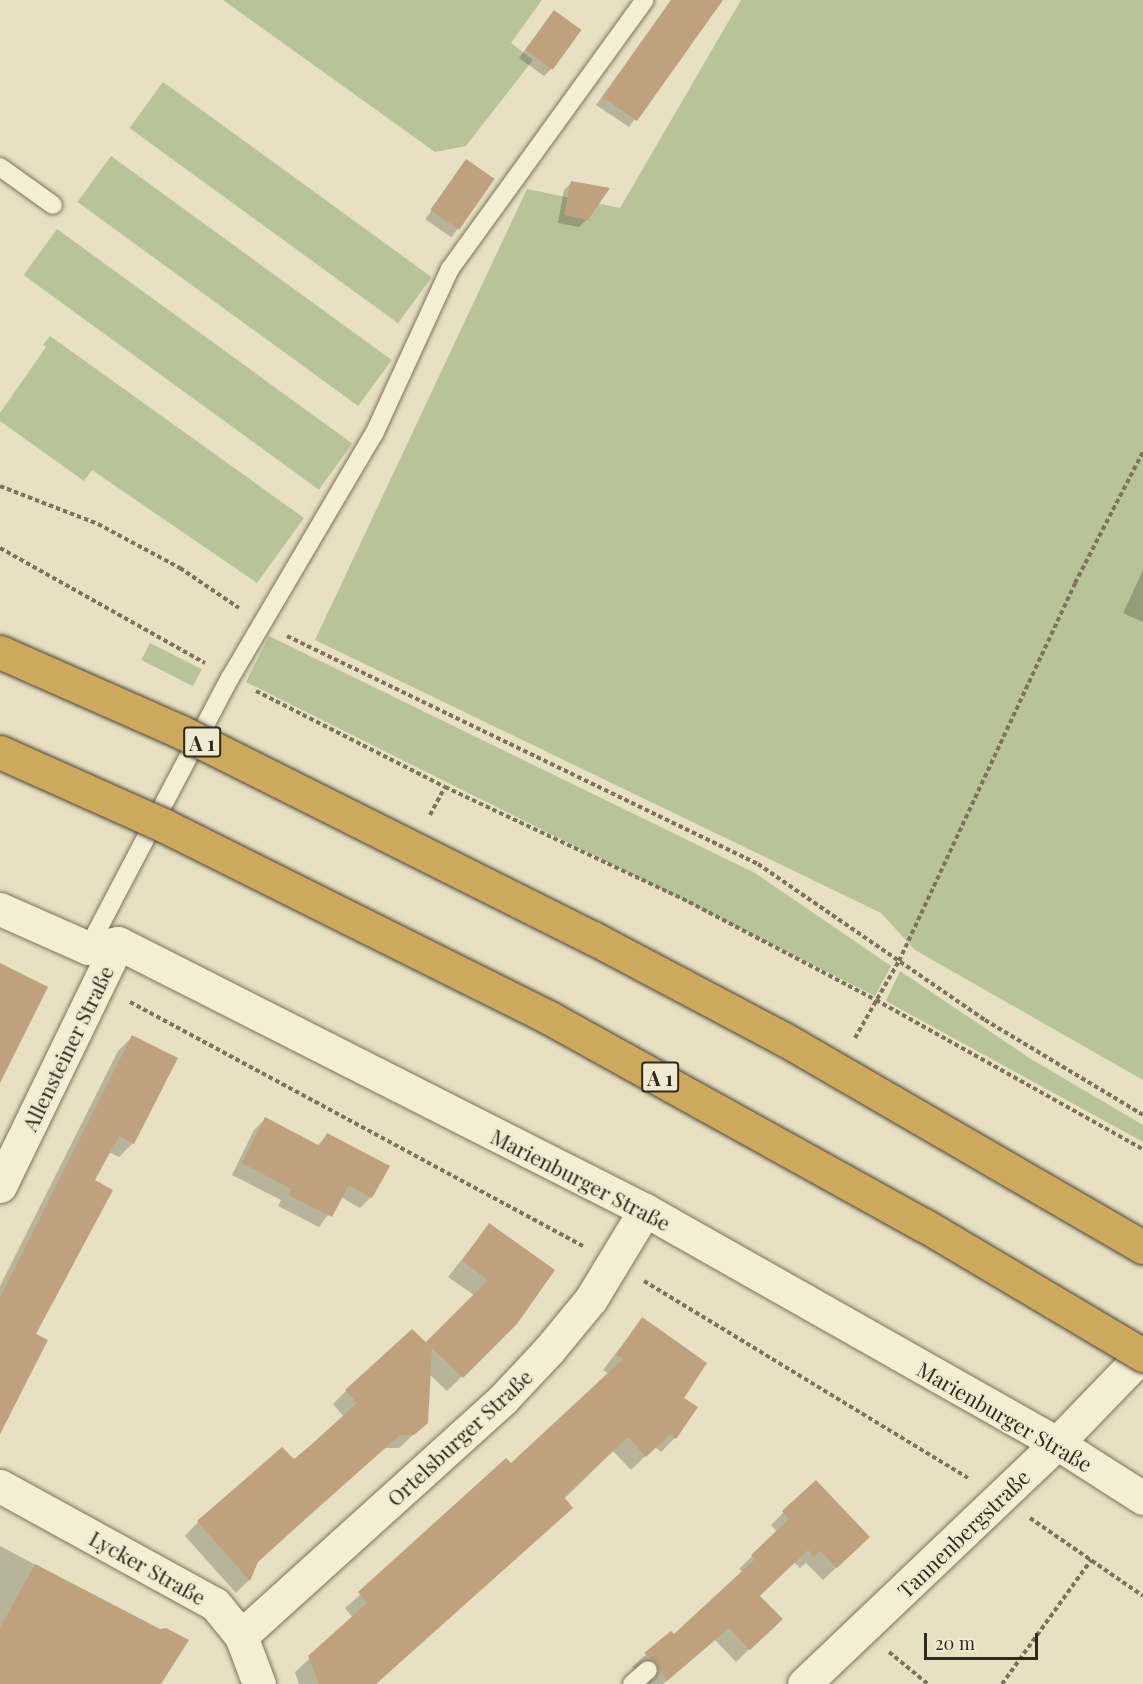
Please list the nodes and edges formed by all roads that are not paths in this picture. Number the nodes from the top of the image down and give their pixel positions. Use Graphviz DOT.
graph roads {
  1 [pos="645,0"];
  2 [pos="0,166"];
  3 [pos="53,205"];
  4 [pos="0,652"];
  5 [pos="0,752"];
  6 [pos="0,909"];
  7 [pos="103,945"];
  8 [pos="0,1186"];
  9 [pos="645,1210"];
  10 [pos="1143,1247"];
  11 [pos="1143,1354"];
  12 [pos="1057,1443"];
  13 [pos="0,1486"];
  14 [pos="1143,1498"];
  15 [pos="241,1636"];
  16 [pos="648,1670"];
  17 [pos="250,1680"];
  18 [pos="632,1684"];
  19 [pos="804,1684"];
  1 -- 7 [label="lane"];
  2 -- 3 [label="lane"];
  4 -- 10 [label="highway, A 1, bridge"];
  5 -- 11 [label="highway, A 1, bridge"];
  6 -- 7 [label="street, Marienburger Straße"];
  7 -- 8 [label="street, Allensteiner Straße"];
  7 -- 9 [label="street, Marienburger Straße"];
  9 -- 12 [label="street, Marienburger Straße"];
  9 -- 15 [label="street, Ortelsburger Straße"];
  11 -- 12 [label="street, Tannenbergstraße"];
  12 -- 14 [label="street, Marienburger Straße"];
  12 -- 19 [label="street, Tannenbergstraße"];
  13 -- 15 [label="street, Lycker Straße"];
  15 -- 17 [label="street, Lycker Straße"];
  16 -- 18 [label="lane"];
}
